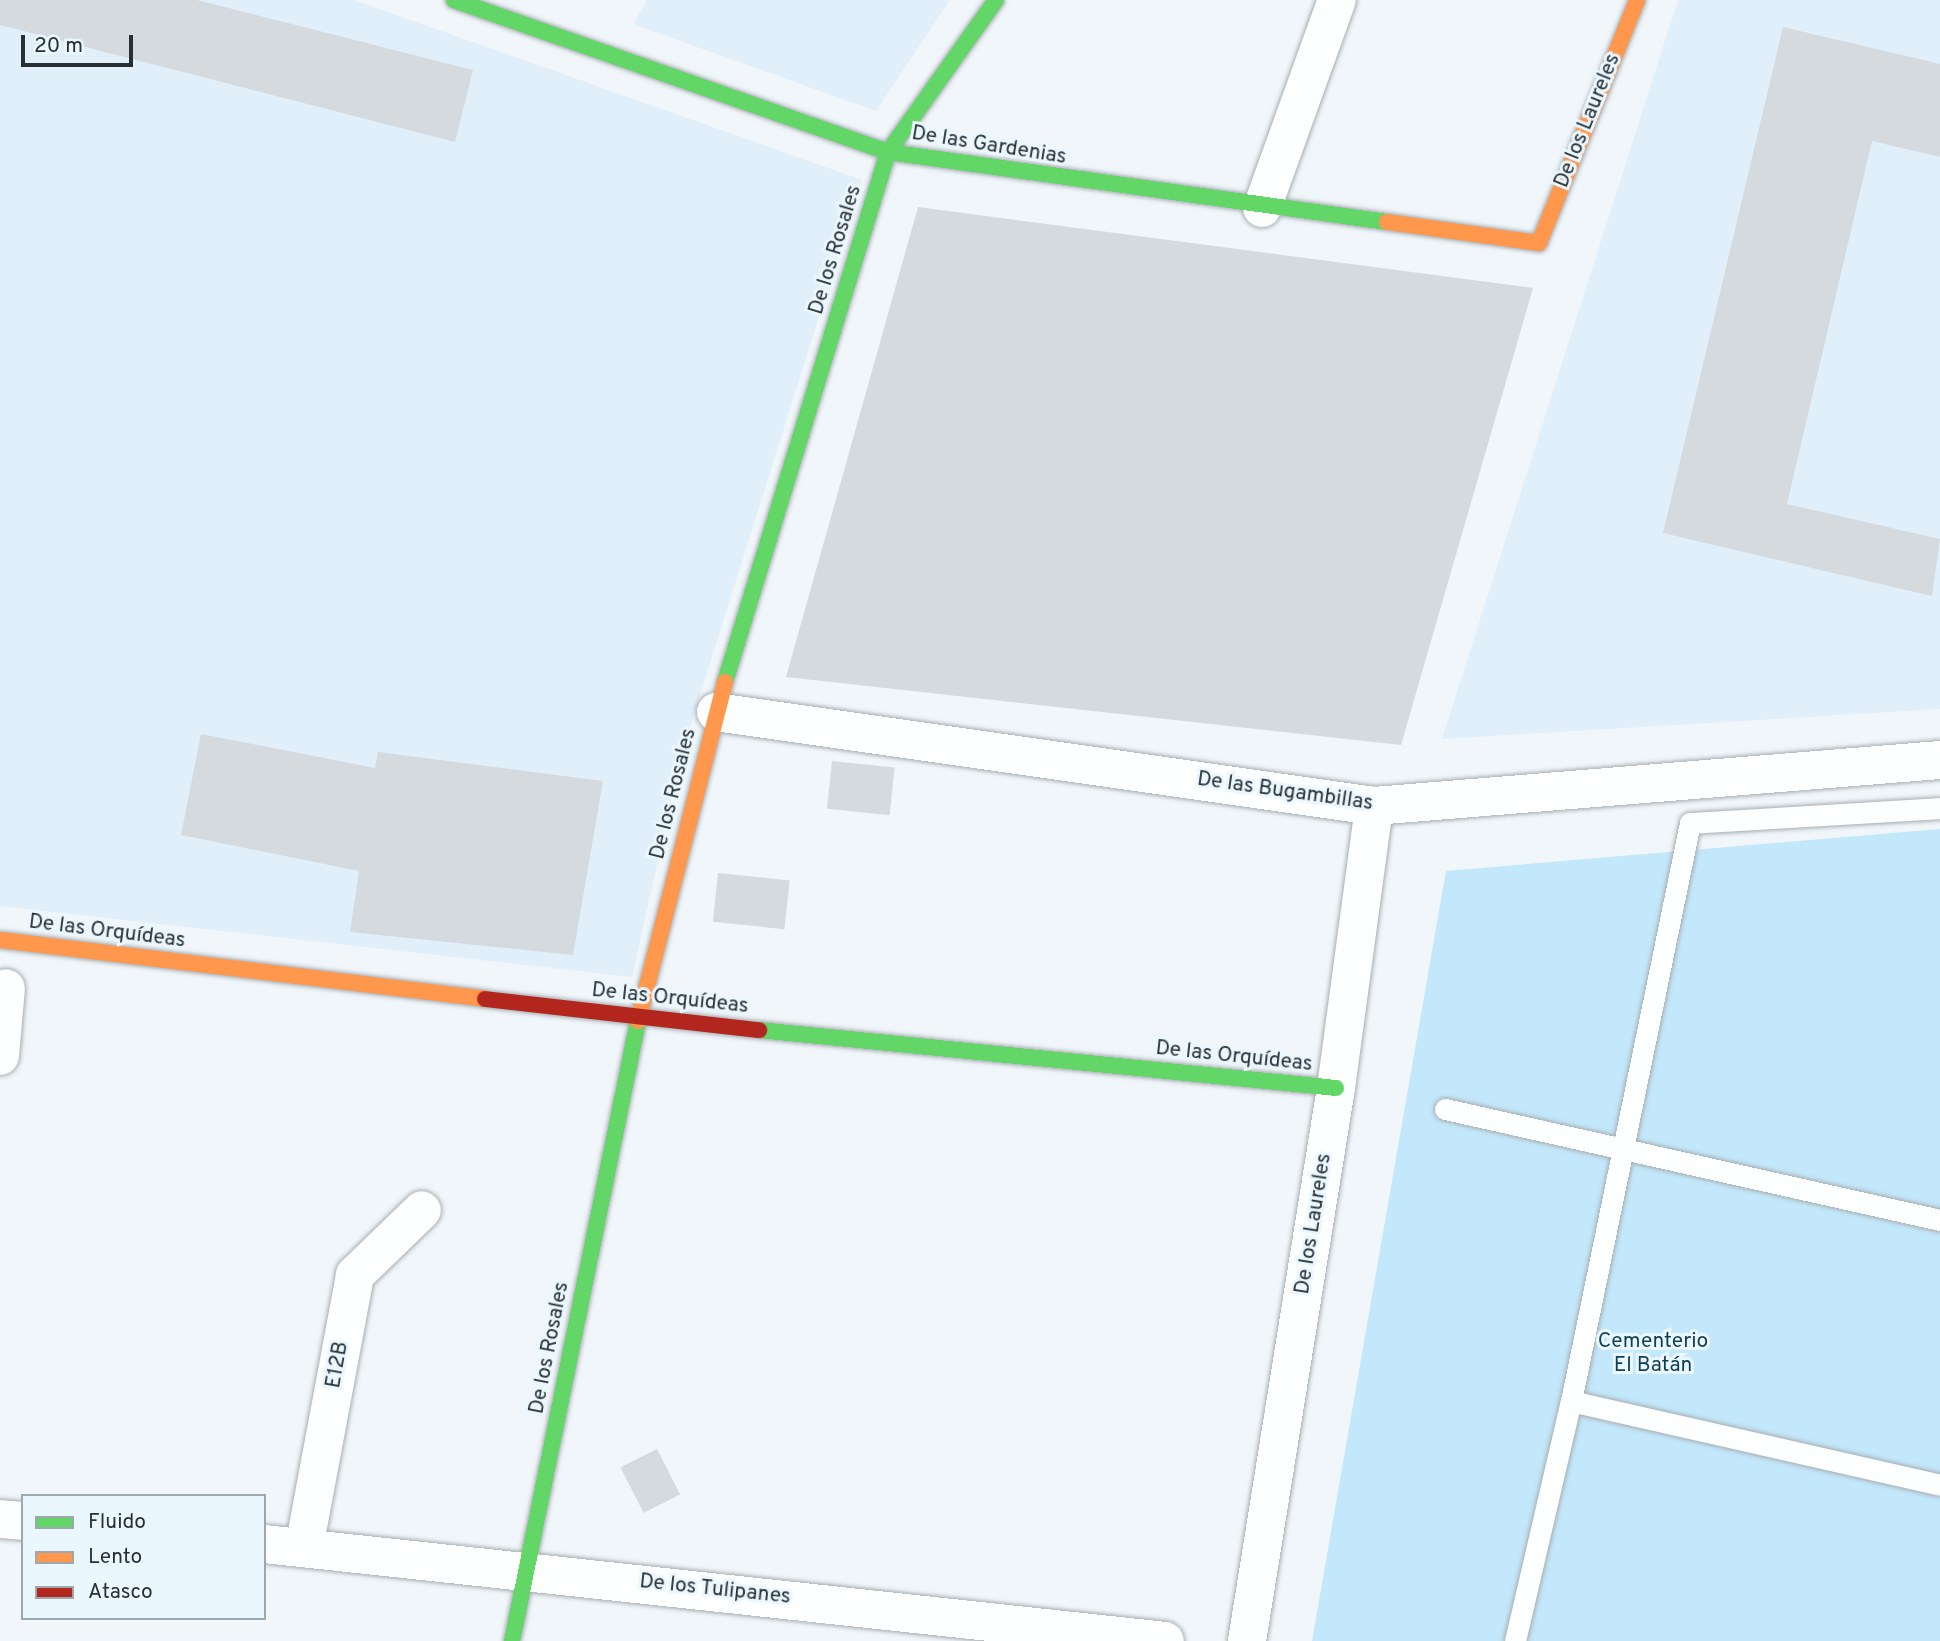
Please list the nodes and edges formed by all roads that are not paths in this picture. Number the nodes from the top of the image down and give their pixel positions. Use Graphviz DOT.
graph roads {
  1 [pos="454,0"];
  2 [pos="996,0"];
  3 [pos="1337,0"];
  4 [pos="1637,0"];
  5 [pos="888,152"];
  6 [pos="1262,208"];
  7 [pos="1539,243"];
  8 [pos="716,712"];
  9 [pos="1940,760"];
  10 [pos="1374,806"];
  11 [pos="1940,808"];
  12 [pos="0,940"];
  13 [pos="6,988"];
  14 [pos="639,1017"];
  15 [pos="0,1056"];
  16 [pos="1336,1088"];
  17 [pos="1445,1109"];
  18 [pos="1620,1144"];
  19 [pos="422,1210"];
  20 [pos="1940,1220"];
  21 [pos="1571,1401"];
  22 [pos="1940,1485"];
  23 [pos="0,1519"];
  24 [pos="21,1521"];
  25 [pos="266,1544"];
  26 [pos="304,1548"];
  27 [pos="527,1569"];
  28 [pos="512,1641"];
  29 [pos="1166,1641"];
  30 [pos="1247,1641"];
  31 [pos="1515,1641"];
  1 -- 5 [label="street, De las Gardenias"];
  2 -- 5 [label="street, De los Rosales"];
  3 -- 6 [label="street"];
  4 -- 7 [label="street, De los Laureles"];
  5 -- 6 [label="street, De las Gardenias"];
  5 -- 8 [label="street, De los Rosales"];
  6 -- 7 [label="street, De las Gardenias"];
  8 -- 10 [label="street, De las Bugambillas"];
  8 -- 14 [label="street, De los Rosales"];
  9 -- 10 [label="street, De las Bugambillas"];
  10 -- 16 [label="street, De los Laureles"];
  11 -- 18 [label="lane"];
  12 -- 14 [label="street, De las Orquídeas"];
  13 -- 15 [label="street"];
  14 -- 16 [label="street, De las Orquídeas"];
  14 -- 27 [label="street, De los Rosales"];
  16 -- 30 [label="street, De los Laureles"];
  17 -- 18 [label="lane"];
  18 -- 20 [label="lane"];
  18 -- 21 [label="lane"];
  19 -- 26 [label="street, E12B"];
  21 -- 22 [label="lane"];
  21 -- 31 [label="lane"];
  23 -- 24 [label="street"];
  25 -- 26 [label="street, De los Tulipanes"];
  26 -- 27 [label="street, De los Tulipanes"];
  27 -- 28 [label="street, De los Rosales"];
  27 -- 29 [label="street, De los Tulipanes"];
}
